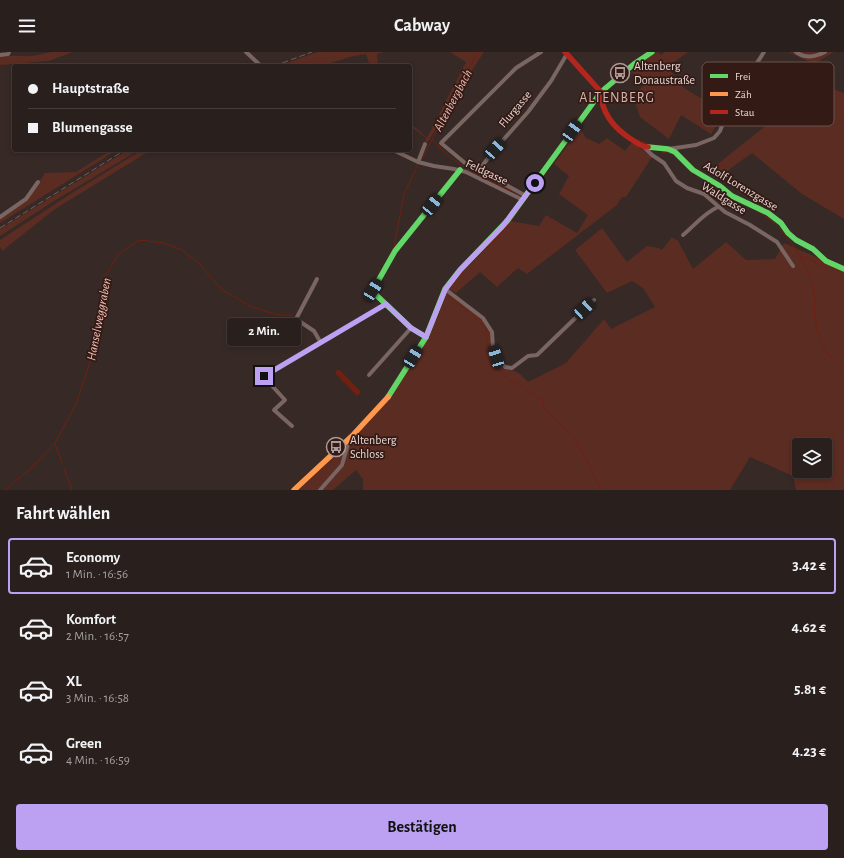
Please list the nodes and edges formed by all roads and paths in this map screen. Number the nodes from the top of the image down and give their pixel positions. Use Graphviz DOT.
graph roads {
  1 [pos="246,52"];
  2 [pos="541,52"];
  3 [pos="652,52"];
  4 [pos="764,52"];
  5 [pos="796,52"];
  6 [pos="825,52"];
  7 [pos="8,53"];
  8 [pos="566,53"];
  9 [pos="0,55"];
  10 [pos="758,62"];
  11 [pos="259,64"];
  12 [pos="600,92"];
  13 [pos="722,126"];
  14 [pos="425,144"];
  15 [pos="644,147"];
  16 [pos="668,149"];
  17 [pos="397,152"];
  18 [pos="418,162"];
  19 [pos="460,170"];
  20 [pos="479,170"];
  21 [pos="38,182"];
  22 [pos="524,198"];
  23 [pos="718,207"];
  24 [pos="0,217"];
  25 [pos="682,235"];
  26 [pos="793,266"];
  27 [pos="844,269"];
  28 [pos="317,279"];
  29 [pos="445,290"];
  30 [pos="594,300"];
  31 [pos="386,304"];
  32 [pos="411,328"];
  33 [pos="426,337"];
  34 [pos="321,343"];
  35 [pos="369,375"];
  36 [pos="292,426"];
  37 [pos="351,436"];
  38 [pos="294,490"];
  39 [pos="320,490"];
  1 -- 11 [label="street"];
  2 -- 20 [label="street"];
  3 -- 12 [label="street"];
  4 -- 10 [label="street"];
  5 -- 6 [label="street"];
  7 -- 9 [label="street"];
  8 -- 12 [label="street"];
  8 -- 20 [label="street, Flurgasse"];
  12 -- 15 [label="street"];
  12 -- 22 [label="street"];
  13 -- 16 [label="street"];
  14 -- 18 [label="street"];
  15 -- 16 [label="street"];
  15 -- 23 [label="street, Waldgasse"];
  16 -- 27 [label="street, Adolf Lorenzgasse"];
  17 -- 18 [label="street, Feldgasse"];
  18 -- 19 [label="street, Feldgasse"];
  19 -- 22 [label="street, Feldgasse"];
  19 -- 31 [label="street"];
  20 -- 22 [label="street"];
  21 -- 24 [label="street"];
  22 -- 29 [label="street"];
  23 -- 25 [label="street"];
  23 -- 26 [label="street, Waldgasse"];
  28 -- 34 [label="street"];
  29 -- 30 [label="street"];
  29 -- 33 [label="street"];
  31 -- 32 [label="street"];
  31 -- 34 [label="street"];
  32 -- 33 [label="street"];
  32 -- 35 [label="street"];
  33 -- 37 [label="street"];
  34 -- 36 [label="street"];
  37 -- 38 [label="street"];
  37 -- 39 [label="street"];
}
